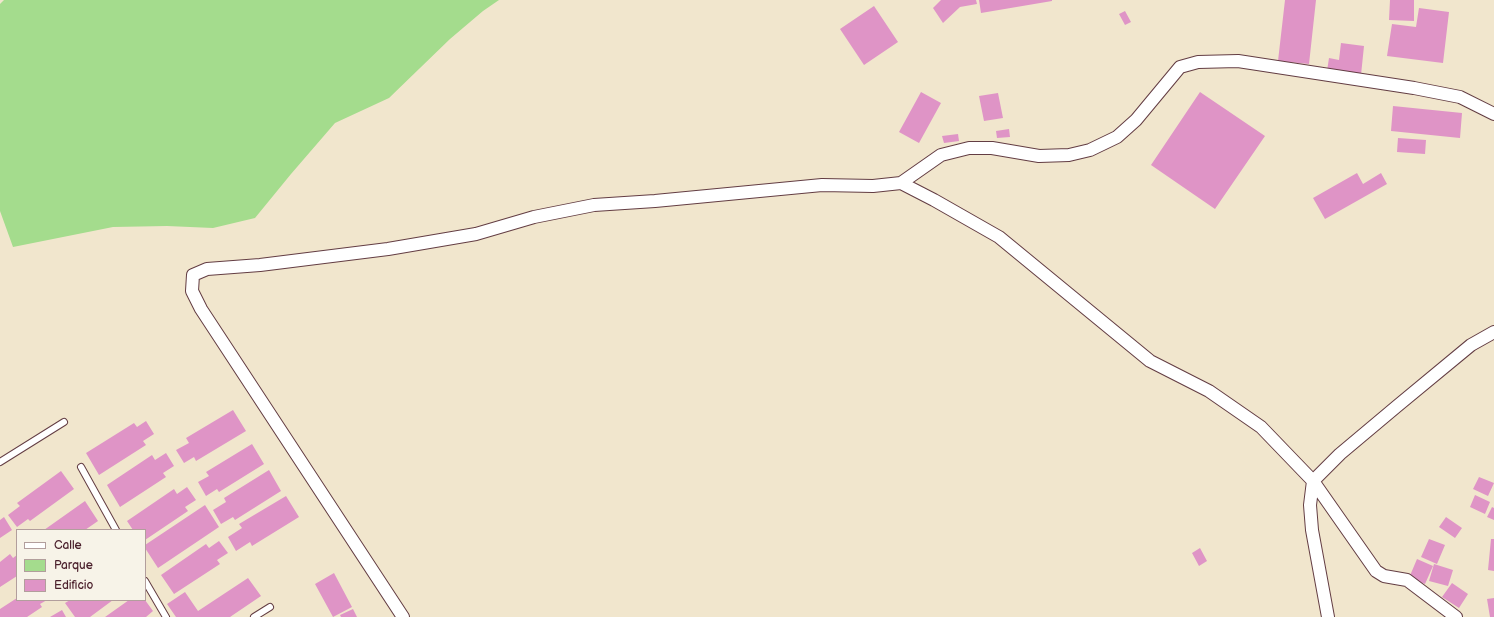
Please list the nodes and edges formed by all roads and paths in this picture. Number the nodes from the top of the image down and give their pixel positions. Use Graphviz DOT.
graph roads {
  1 [pos="1494,114"];
  2 [pos="901,183"];
  3 [pos="1494,332"];
  4 [pos="64,422"];
  5 [pos="0,462"];
  6 [pos="81,467"];
  7 [pos="1313,481"];
  8 [pos="115,529"];
  9 [pos="146,583"];
  10 [pos="270,607"];
  11 [pos="164,616"];
  12 [pos="254,617"];
  13 [pos="403,617"];
  14 [pos="1328,617"];
  15 [pos="1456,617"];
  1 -- 2 [label="street"];
  2 -- 7 [label="street"];
  2 -- 13 [label="street"];
  3 -- 7 [label="street"];
  4 -- 5 [label="lane"];
  6 -- 8 [label="lane"];
  7 -- 14 [label="street"];
  7 -- 15 [label="street"];
  9 -- 11 [label="lane"];
  10 -- 12 [label="lane"];
}
